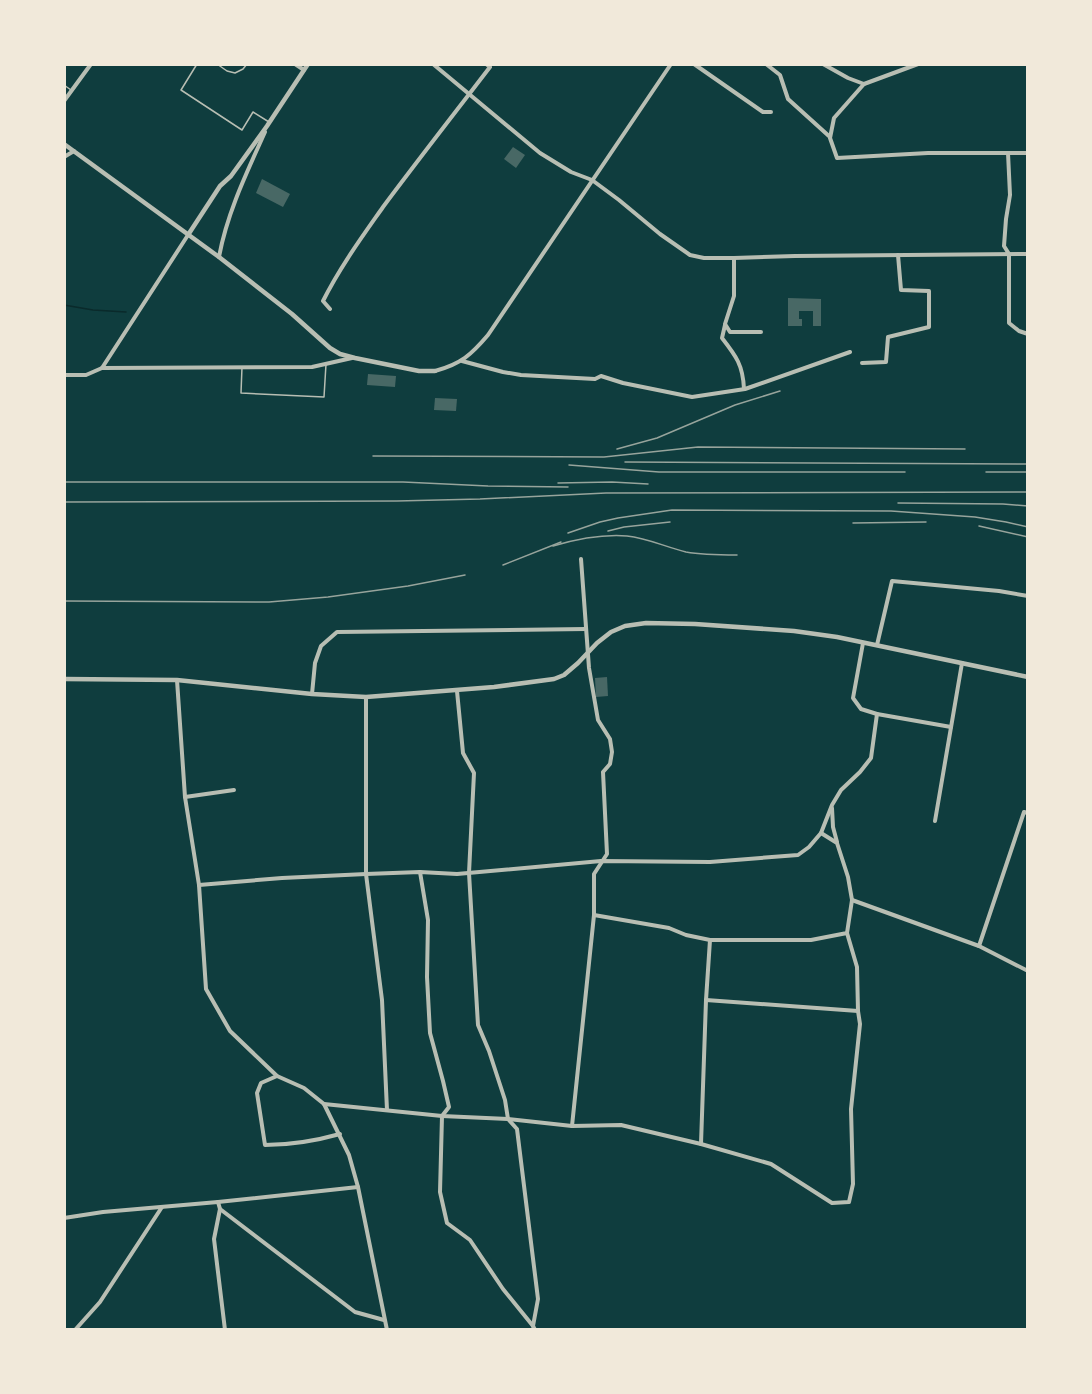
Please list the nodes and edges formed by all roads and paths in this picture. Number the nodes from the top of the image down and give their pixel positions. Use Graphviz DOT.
graph roads {
  1 [pos="91,64"];
  2 [pos="197,64"];
  3 [pos="217,64"];
  4 [pos="247,64"];
  5 [pos="295,64"];
  6 [pos="308,64"];
  7 [pos="433,64"];
  8 [pos="486,64"];
  9 [pos="671,64"];
  10 [pos="694,64"];
  11 [pos="766,64"];
  12 [pos="823,64"];
  13 [pos="918,64"];
  14 [pos="830,66"];
  15 [pos="304,70"];
  16 [pos="864,84"];
  17 [pos="64,85"];
  18 [pos="72,91"];
  19 [pos="469,94"];
  20 [pos="64,101"];
  21 [pos="771,112"];
  22 [pos="268,124"];
  23 [pos="830,138"];
  24 [pos="64,144"];
  25 [pos="74,151"];
  26 [pos="1008,153"];
  27 [pos="1028,153"];
  28 [pos="64,157"];
  29 [pos="592,180"];
  30 [pos="188,236"];
  31 [pos="1009,254"];
  32 [pos="1028,254"];
  33 [pos="898,255"];
  34 [pos="219,257"];
  35 [pos="734,258"];
  36 [pos="330,309"];
  37 [pos="725,324"];
  38 [pos="761,332"];
  39 [pos="1028,334"];
  40 [pos="850,352"];
  41 [pos="355,358"];
  42 [pos="462,361"];
  43 [pos="862,363"];
  44 [pos="326,364"];
  45 [pos="242,367"];
  46 [pos="102,368"];
  47 [pos="435,371"];
  48 [pos="64,375"];
  49 [pos="744,389"];
  50 [pos="581,559"];
  51 [pos="1028,596"];
  52 [pos="586,629"];
  53 [pos="863,643"];
  54 [pos="877,645"];
  55 [pos="588,653"];
  56 [pos="962,663"];
  57 [pos="1028,677"];
  58 [pos="64,679"];
  59 [pos="177,680"];
  60 [pos="457,691"];
  61 [pos="312,694"];
  62 [pos="366,697"];
  63 [pos="877,714"];
  64 [pos="951,727"];
  65 [pos="234,790"];
  66 [pos="185,796"];
  67 [pos="832,805"];
  68 [pos="1028,813"];
  69 [pos="935,821"];
  70 [pos="821,833"];
  71 [pos="837,843"];
  72 [pos="601,861"];
  73 [pos="366,873"];
  74 [pos="420,873"];
  75 [pos="469,873"];
  76 [pos="199,885"];
  77 [pos="852,900"];
  78 [pos="594,915"];
  79 [pos="847,933"];
  80 [pos="710,940"];
  81 [pos="979,946"];
  82 [pos="1028,971"];
  83 [pos="706,1000"];
  84 [pos="858,1011"];
  85 [pos="277,1076"];
  86 [pos="324,1104"];
  87 [pos="387,1110"];
  88 [pos="442,1116"];
  89 [pos="508,1119"];
  90 [pos="572,1126"];
  91 [pos="340,1134"];
  92 [pos="701,1144"];
  93 [pos="358,1187"];
  94 [pos="218,1202"];
  95 [pos="162,1206"];
  96 [pos="220,1209"];
  97 [pos="64,1218"];
  98 [pos="385,1320"];
  99 [pos="534,1328"];
  100 [pos="75,1329"];
  101 [pos="225,1329"];
  102 [pos="387,1329"];
  1 -- 18 [label="street"];
  2 -- 22 [label="lane"];
  3 -- 4 [label="lane"];
  5 -- 15 [label="street"];
  6 -- 15 [label="street"];
  7 -- 19 [label="street"];
  8 -- 19 [label="street"];
  9 -- 29 [label="street"];
  10 -- 21 [label="street"];
  11 -- 23 [label="street"];
  12 -- 14 [label="street"];
  13 -- 16 [label="street"];
  14 -- 16 [label="street"];
  15 -- 22 [label="street"];
  16 -- 23 [label="street"];
  17 -- 18 [label="lane"];
  18 -- 20 [label="street"];
  19 -- 29 [label="street"];
  19 -- 36 [label="street"];
  22 -- 30 [label="street"];
  22 -- 34 [label="street"];
  23 -- 26 [label="street"];
  24 -- 25 [label="street"];
  25 -- 28 [label="street"];
  25 -- 30 [label="street"];
  26 -- 27 [label="street"];
  26 -- 31 [label="street"];
  29 -- 35 [label="street"];
  29 -- 42 [label="street"];
  30 -- 34 [label="street"];
  30 -- 46 [label="street"];
  31 -- 32 [label="street"];
  31 -- 33 [label="street"];
  31 -- 39 [label="street"];
  33 -- 35 [label="street"];
  33 -- 43 [label="street"];
  34 -- 41 [label="street"];
  35 -- 37 [label="street"];
  37 -- 38 [label="street"];
  37 -- 49 [label="street"];
  40 -- 49 [label="street"];
  41 -- 44 [label="street"];
  41 -- 47 [label="street"];
  42 -- 47 [label="street"];
  42 -- 49 [label="street"];
  44 -- 45 [label="street"];
  44 -- 45 [label="lane"];
  45 -- 46 [label="street"];
  46 -- 48 [label="street"];
  50 -- 52 [label="street"];
  51 -- 54 [label="street"];
  52 -- 55 [label="street"];
  52 -- 61 [label="street"];
  53 -- 54 [label="street"];
  53 -- 55 [label="street"];
  53 -- 63 [label="street"];
  54 -- 56 [label="street"];
  55 -- 60 [label="street"];
  55 -- 72 [label="street"];
  56 -- 57 [label="street"];
  56 -- 64 [label="street"];
  58 -- 59 [label="street"];
  59 -- 61 [label="street"];
  59 -- 66 [label="street"];
  60 -- 62 [label="street"];
  60 -- 75 [label="street"];
  61 -- 62 [label="street"];
  62 -- 73 [label="street"];
  63 -- 64 [label="street"];
  63 -- 67 [label="street"];
  64 -- 69 [label="street"];
  65 -- 66 [label="street"];
  66 -- 76 [label="street"];
  67 -- 70 [label="street"];
  67 -- 71 [label="street"];
  68 -- 81 [label="street"];
  70 -- 71 [label="street"];
  70 -- 72 [label="street"];
  71 -- 77 [label="street"];
  72 -- 75 [label="street"];
  72 -- 78 [label="street"];
  73 -- 74 [label="street"];
  73 -- 76 [label="street"];
  73 -- 87 [label="street"];
  74 -- 75 [label="street"];
  74 -- 88 [label="street"];
  75 -- 89 [label="street"];
  76 -- 85 [label="street"];
  77 -- 79 [label="street"];
  77 -- 81 [label="street"];
  78 -- 80 [label="street"];
  78 -- 90 [label="street"];
  79 -- 80 [label="street"];
  79 -- 84 [label="street"];
  80 -- 83 [label="street"];
  81 -- 82 [label="street"];
  83 -- 84 [label="street"];
  83 -- 92 [label="street"];
  84 -- 92 [label="street"];
  85 -- 86 [label="street"];
  85 -- 91 [label="street"];
  86 -- 87 [label="street"];
  86 -- 91 [label="street"];
  87 -- 88 [label="street"];
  88 -- 89 [label="street"];
  88 -- 99 [label="street"];
  89 -- 90 [label="street"];
  89 -- 99 [label="street"];
  90 -- 92 [label="street"];
  91 -- 93 [label="street"];
  93 -- 94 [label="street"];
  93 -- 98 [label="street"];
  94 -- 95 [label="street"];
  94 -- 96 [label="street"];
  95 -- 97 [label="street"];
  95 -- 100 [label="street"];
  96 -- 98 [label="street"];
  96 -- 101 [label="street"];
  98 -- 102 [label="street"];
}
